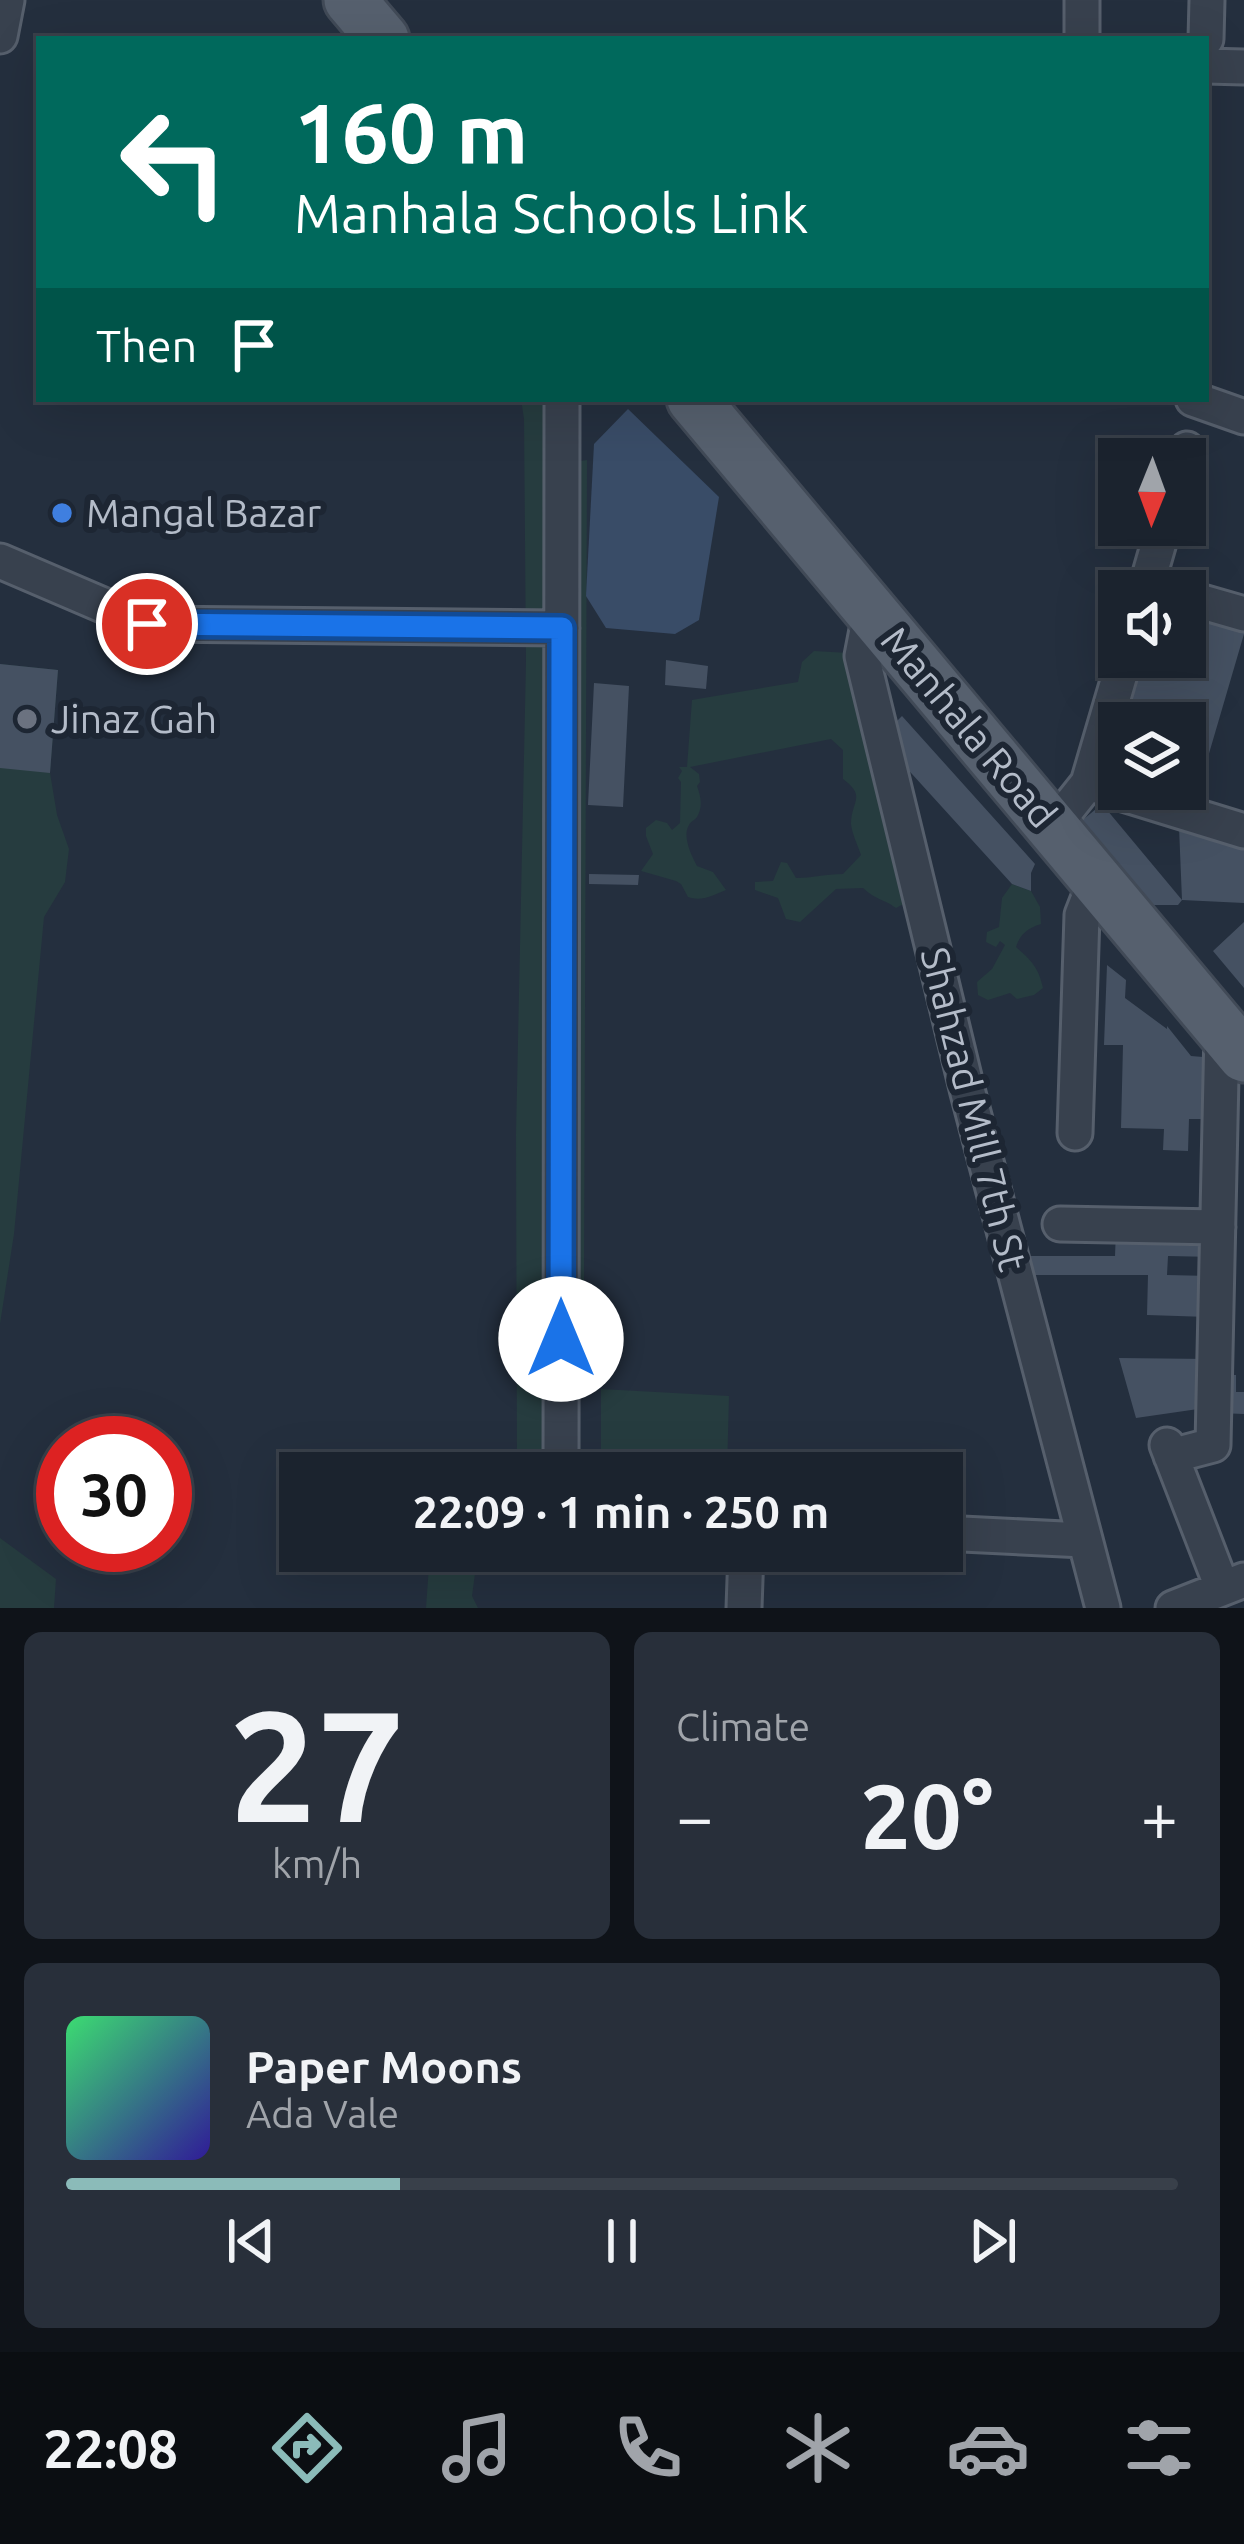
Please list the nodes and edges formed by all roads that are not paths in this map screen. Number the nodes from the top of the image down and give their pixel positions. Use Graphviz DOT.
graph roads {
  1 [pos="7,0"];
  2 [pos="350,0"];
  3 [pos="1082,0"];
  4 [pos="1207,0"];
  5 [pos="0,36"];
  6 [pos="380,36"];
  7 [pos="1082,36"];
  8 [pos="1206,36"];
  9 [pos="1209,66"];
  10 [pos="1244,67"];
  11 [pos="562,402"];
  12 [pos="696,402"];
  13 [pos="1203,402"];
  14 [pos="1244,417"];
  15 [pos="0,561"];
  16 [pos="1206,603"];
  17 [pos="871,609"];
  18 [pos="1244,614"];
  19 [pos="562,628"];
  20 [pos="1119,678"];
  21 [pos="1088,783"];
  22 [pos="1053,827"];
  23 [pos="1244,831"];
  24 [pos="1096,879"];
  25 [pos="1233,1044"];
  26 [pos="1075,1133"];
  27 [pos="1060,1224"];
  28 [pos="1218,1228"];
  29 [pos="561,1452"];
  30 [pos="963,1534"];
  31 [pos="1084,1540"];
  32 [pos="745,1572"];
  33 [pos="1233,1584"];
  34 [pos="744,1608"];
  35 [pos="1103,1608"];
  36 [pos="1173,1608"];
  1 -- 5 [label="street"];
  2 -- 6 [label="main road"];
  3 -- 7 [label="street"];
  4 -- 8 [label="street"];
  9 -- 10 [label="street"];
  11 -- 19 [label="street"];
  12 -- 17 [label="main road, Manhala Road"];
  13 -- 14 [label="street"];
  15 -- 19 [label="street"];
  16 -- 18 [label="street"];
  17 -- 22 [label="main road, Manhala Road"];
  17 -- 31 [label="street, Shahzad Mill 7th St"];
  19 -- 29 [label="street"];
  20 -- 21 [label="street"];
  21 -- 22 [label="street"];
  21 -- 23 [label="street"];
  22 -- 24 [label="main road, Manhala Road"];
  24 -- 25 [label="main road, Manhala Road"];
  24 -- 26 [label="street"];
  25 -- 28 [label="street"];
  27 -- 28 [label="street"];
  28 -- 33 [label="street"];
  30 -- 31 [label="street"];
  31 -- 35 [label="street, Shahzad Mill 7th St"];
  32 -- 34 [label="street"];
  33 -- 36 [label="street"];
}
